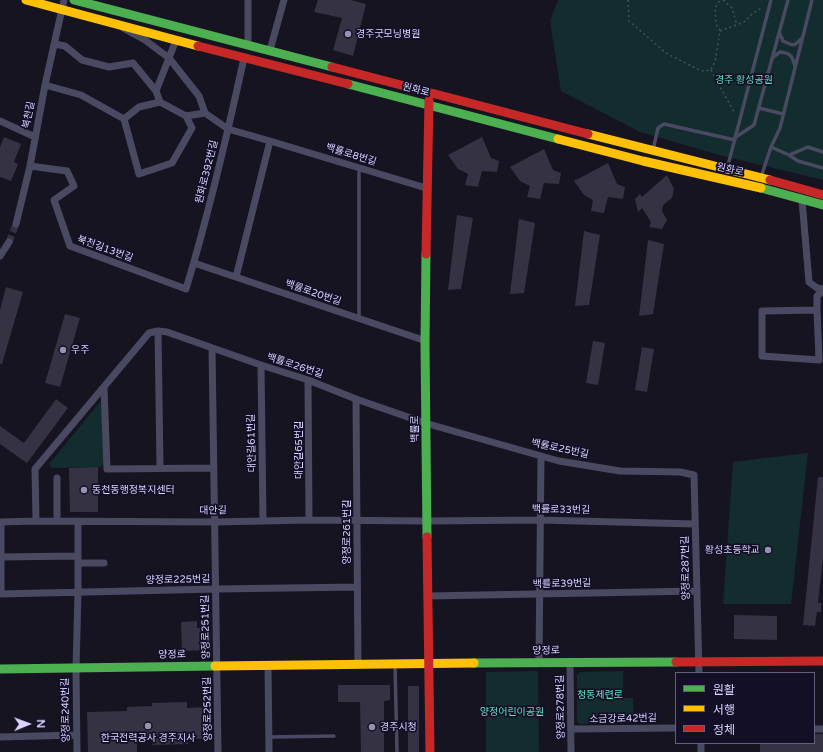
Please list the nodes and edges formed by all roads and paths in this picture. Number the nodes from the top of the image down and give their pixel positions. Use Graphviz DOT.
graph roads {
  1 [pos="26,0"];
  2 [pos="64,0"];
  3 [pos="74,0"];
  4 [pos="248,0"];
  5 [pos="284,0"];
  6 [pos="628,0"];
  7 [pos="720,0"];
  8 [pos="722,0"];
  9 [pos="788,0"];
  10 [pos="812,0"];
  11 [pos="770,2"];
  12 [pos="61,10"];
  13 [pos="115,24"];
  14 [pos="737,25"];
  15 [pos="720,31"];
  16 [pos="779,32"];
  17 [pos="803,37"];
  18 [pos="176,40"];
  19 [pos="54,44"];
  20 [pos="248,45"];
  21 [pos="270,50"];
  22 [pos="169,58"];
  23 [pos="244,58"];
  24 [pos="772,58"];
  25 [pos="795,67"];
  26 [pos="711,70"];
  27 [pos="45,85"];
  28 [pos="156,91"];
  29 [pos="430,92"];
  30 [pos="160,102"];
  31 [pos="429,105"];
  32 [pos="759,108"];
  33 [pos="205,113"];
  34 [pos="783,114"];
  35 [pos="186,116"];
  36 [pos="124,119"];
  37 [pos="0,121"];
  38 [pos="740,122"];
  39 [pos="228,129"];
  40 [pos="35,137"];
  41 [pos="736,138"];
  42 [pos="270,141"];
  43 [pos="771,147"];
  44 [pos="653,150"];
  45 [pos="823,152"];
  46 [pos="789,155"];
  47 [pos="30,166"];
  48 [pos="359,168"];
  49 [pos="823,168"];
  50 [pos="727,169"];
  51 [pos="761,178"];
  52 [pos="426,188"];
  53 [pos="823,195"];
  54 [pos="802,200"];
  55 [pos="823,205"];
  56 [pos="16,224"];
  57 [pos="9,242"];
  58 [pos="0,256"];
  59 [pos="194,263"];
  60 [pos="236,277"];
  61 [pos="186,289"];
  62 [pos="823,290"];
  63 [pos="817,310"];
  64 [pos="358,319"];
  65 [pos="158,331"];
  66 [pos="426,342"];
  67 [pos="212,348"];
  68 [pos="821,361"];
  69 [pos="261,365"];
  70 [pos="308,380"];
  71 [pos="104,387"];
  72 [pos="356,399"];
  73 [pos="425,423"];
  74 [pos="541,456"];
  75 [pos="160,468"];
  76 [pos="214,468"];
  77 [pos="694,475"];
  78 [pos="57,478"];
  79 [pos="263,520"];
  80 [pos="309,520"];
  81 [pos="357,520"];
  82 [pos="427,520"];
  83 [pos="540,520"];
  84 [pos="36,521"];
  85 [pos="57,521"];
  86 [pos="78,521"];
  87 [pos="1,522"];
  88 [pos="215,522"];
  89 [pos="695,524"];
  90 [pos="0,557"];
  91 [pos="78,560"];
  92 [pos="104,563"];
  93 [pos="357,587"];
  94 [pos="216,589"];
  95 [pos="697,591"];
  96 [pos="78,593"];
  97 [pos="1,594"];
  98 [pos="540,595"];
  99 [pos="428,596"];
  100 [pos="698,661"];
  101 [pos="823,661"];
  102 [pos="539,662"];
  103 [pos="570,662"];
  104 [pos="358,664"];
  105 [pos="395,664"];
  106 [pos="429,664"];
  107 [pos="268,665"];
  108 [pos="217,666"];
  109 [pos="0,668"];
  110 [pos="76,668"];
  111 [pos="699,672"];
  112 [pos="675,728"];
  113 [pos="571,730"];
  114 [pos="77,735"];
  115 [pos="334,736"];
  116 [pos="0,737"];
  117 [pos="269,737"];
  118 [pos="77,752"];
  119 [pos="218,752"];
  120 [pos="269,752"];
  121 [pos="397,752"];
  122 [pos="430,752"];
  123 [pos="571,752"];
  1 -- 12 [label="main road, 원화로"];
  2 -- 12 [label="street, 북천길"];
  3 -- 20 [label="main road, 원화로"];
  4 -- 20 [label="street"];
  5 -- 21 [label="street"];
  6 -- 26 [label="path"];
  7 -- 15 [label="path"];
  8 -- 14 [label="path"];
  9 -- 16 [label="lane"];
  10 -- 17 [label="lane"];
  11 -- 14 [label="path"];
  11 -- 38 [label="lane"];
  12 -- 13 [label="main road, 원화로"];
  12 -- 19 [label="street, 북천길"];
  13 -- 18 [label="main road, 원화로"];
  13 -- 22 [label="street"];
  14 -- 15 [label="path"];
  15 -- 26 [label="path"];
  16 -- 17 [label="lane"];
  16 -- 24 [label="lane"];
  17 -- 25 [label="lane"];
  18 -- 22 [label="street"];
  18 -- 23 [label="main road, 원화로"];
  19 -- 27 [label="street, 북천길"];
  19 -- 28 [label="street"];
  20 -- 21 [label="main road, 원화로"];
  20 -- 23 [label="main road"];
  21 -- 29 [label="main road, 원화로"];
  22 -- 28 [label="street"];
  22 -- 33 [label="street"];
  23 -- 31 [label="main road, 원화로"];
  23 -- 39 [label="street, 원화로392번길"];
  24 -- 25 [label="lane"];
  24 -- 32 [label="lane"];
  25 -- 34 [label="lane"];
  26 -- 38 [label="path"];
  27 -- 36 [label="street"];
  27 -- 40 [label="street, 북천길"];
  28 -- 30 [label="street"];
  29 -- 31 [label="main road, 백률로"];
  29 -- 44 [label="main road, 원화로"];
  30 -- 35 [label="street"];
  30 -- 36 [label="street"];
  31 -- 52 [label="main road, 백률로"];
  31 -- 54 [label="main road, 원화로"];
  32 -- 34 [label="lane"];
  32 -- 41 [label="lane"];
  33 -- 35 [label="street"];
  33 -- 39 [label="street, 백률로8번길"];
  34 -- 43 [label="lane"];
  35 -- 36 [label="street"];
  37 -- 40 [label="street"];
  38 -- 41 [label="lane"];
  39 -- 42 [label="street, 백률로8번길"];
  39 -- 59 [label="street, 원화로392번길"];
  40 -- 47 [label="street, 북천길"];
  41 -- 44 [label="lane"];
  41 -- 50 [label="lane"];
  42 -- 48 [label="street, 백률로8번길"];
  42 -- 60 [label="street"];
  43 -- 46 [label="lane"];
  43 -- 51 [label="lane"];
  44 -- 50 [label="main road, 원화로"];
  45 -- 46 [label="lane"];
  46 -- 49 [label="lane"];
  47 -- 56 [label="street, 북천길"];
  47 -- 61 [label="street, 북천길13번길"];
  48 -- 52 [label="street, 백률로8번길"];
  48 -- 64 [label="lane"];
  50 -- 51 [label="main road, 원화로"];
  51 -- 53 [label="main road, 원화로"];
  52 -- 66 [label="main road, 백률로"];
  54 -- 55 [label="main road, 원화로"];
  54 -- 62 [label="street"];
  57 -- 58 [label="street"];
  59 -- 60 [label="street, 백률로20번길"];
  59 -- 61 [label="street, 원화로392번길"];
  60 -- 64 [label="street, 백률로20번길"];
  62 -- 63 [label="street"];
  63 -- 68 [label="street"];
  63 -- 68 [label="street"];
  64 -- 66 [label="street, 백률로20번길"];
  65 -- 67 [label="street, 백률로26번길"];
  65 -- 71 [label="street"];
  65 -- 75 [label="street"];
  66 -- 73 [label="main road, 백률로"];
  67 -- 69 [label="street, 백률로26번길"];
  67 -- 76 [label="street, 양정로251번길"];
  69 -- 70 [label="street, 백률로26번길"];
  69 -- 79 [label="street, 대안길61번길"];
  70 -- 72 [label="street, 백률로26번길"];
  70 -- 80 [label="street, 대안길65번길"];
  71 -- 75 [label="street"];
  71 -- 84 [label="street"];
  72 -- 73 [label="street, 백률로26번길"];
  72 -- 81 [label="street, 양정로261번길"];
  73 -- 74 [label="street, 백률로25번길"];
  73 -- 82 [label="main road, 백률로"];
  74 -- 77 [label="street, 백률로25번길"];
  74 -- 83 [label="street"];
  75 -- 76 [label="street"];
  76 -- 88 [label="street, 양정로251번길"];
  77 -- 89 [label="street, 양정로287번길"];
  78 -- 85 [label="street"];
  79 -- 80 [label="street, 대안길"];
  79 -- 88 [label="street, 대안길"];
  80 -- 81 [label="street, 대안길"];
  81 -- 82 [label="street, 대안길"];
  81 -- 93 [label="street, 양정로261번길"];
  82 -- 83 [label="street, 백률로33번길"];
  82 -- 99 [label="main road, 백률로"];
  83 -- 89 [label="street, 백률로33번길"];
  83 -- 98 [label="street"];
  84 -- 85 [label="street, 대안길"];
  84 -- 87 [label="street, 대안길"];
  85 -- 86 [label="street, 대안길"];
  86 -- 88 [label="street, 대안길"];
  86 -- 91 [label="street"];
  87 -- 90 [label="street"];
  88 -- 94 [label="street, 양정로251번길"];
  89 -- 95 [label="street, 양정로287번길"];
  90 -- 91 [label="street"];
  90 -- 97 [label="street"];
  91 -- 92 [label="street"];
  91 -- 96 [label="street"];
  93 -- 94 [label="street, 양정로225번길"];
  93 -- 104 [label="street, 양정로261번길"];
  94 -- 96 [label="street, 양정로225번길"];
  94 -- 108 [label="street, 양정로251번길"];
  95 -- 98 [label="street, 백률로39번길"];
  95 -- 100 [label="street, 양정로287번길"];
  96 -- 97 [label="street, 양정로225번길"];
  96 -- 110 [label="street"];
  98 -- 99 [label="street, 백률로39번길"];
  98 -- 102 [label="street"];
  99 -- 106 [label="main road, 백률로"];
  100 -- 101 [label="main road, 양정로"];
  100 -- 103 [label="main road, 양정로"];
  100 -- 111 [label="street, 양정로287번길"];
  102 -- 103 [label="main road, 양정로"];
  102 -- 106 [label="main road, 양정로"];
  103 -- 113 [label="street, 양정로278번길"];
  104 -- 105 [label="main road, 양정로"];
  104 -- 107 [label="main road, 양정로"];
  105 -- 106 [label="main road, 양정로"];
  105 -- 121 [label="lane"];
  106 -- 122 [label="main road, 백률로"];
  107 -- 108 [label="main road, 양정로"];
  107 -- 117 [label="street"];
  108 -- 110 [label="main road, 양정로"];
  108 -- 119 [label="street, 양정로252번길"];
  109 -- 110 [label="main road, 양정로"];
  110 -- 114 [label="street, 양정로240번길"];
  112 -- 113 [label="street, 소금강로42번길"];
  113 -- 123 [label="street, 양정로278번길"];
  114 -- 116 [label="street"];
  114 -- 118 [label="street, 양정로240번길"];
  115 -- 117 [label="lane"];
  117 -- 120 [label="street"];
}
